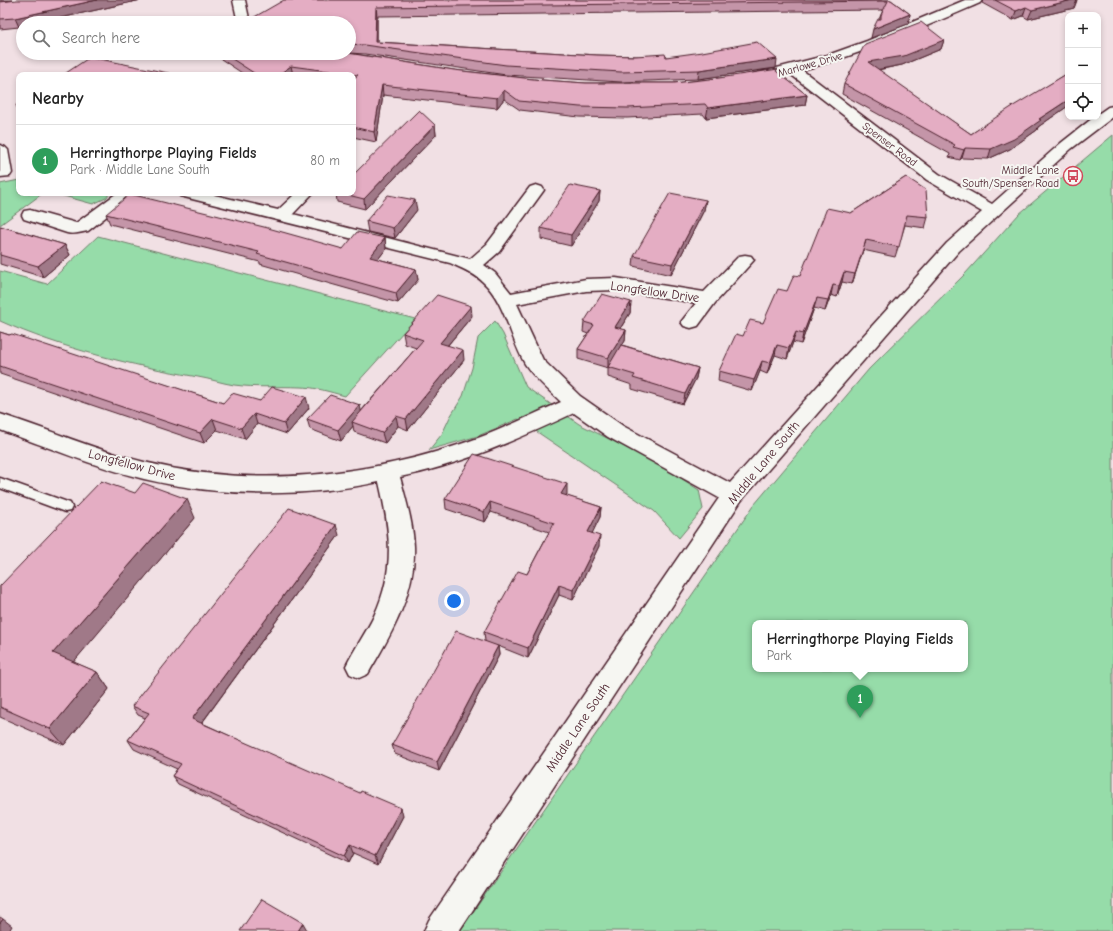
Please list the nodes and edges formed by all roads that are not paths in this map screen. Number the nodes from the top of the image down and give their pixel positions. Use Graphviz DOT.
graph roads {
  1 [pos="239,0"];
  2 [pos="944,0"];
  3 [pos="976,0"];
  4 [pos="954,10"];
  5 [pos="242,16"];
  6 [pos="793,70"];
  7 [pos="736,82"];
  8 [pos="1113,110"];
  9 [pos="0,150"];
  10 [pos="8,173"];
  11 [pos="536,190"];
  12 [pos="124,196"];
  13 [pos="199,196"];
  14 [pos="301,196"];
  15 [pos="992,211"];
  16 [pos="30,215"];
  17 [pos="282,216"];
  18 [pos="745,260"];
  19 [pos="473,265"];
  20 [pos="708,299"];
  21 [pos="506,300"];
  22 [pos="691,322"];
  23 [pos="576,404"];
  24 [pos="0,422"];
  25 [pos="388,472"];
  26 [pos="0,483"];
  27 [pos="733,495"];
  28 [pos="65,506"];
  29 [pos="359,666"];
  30 [pos="440,931"];
  1 -- 5 [label="street"];
  2 -- 4 [label="street"];
  3 -- 4 [label="street, Marlowe Drive"];
  4 -- 6 [label="street, Marlowe Drive"];
  6 -- 7 [label="street, Marlowe Drive"];
  6 -- 15 [label="street, Spenser Road"];
  8 -- 15 [label="street, Middle Lane South"];
  9 -- 10 [label="street"];
  11 -- 19 [label="street"];
  12 -- 16 [label="street"];
  13 -- 17 [label="street"];
  14 -- 17 [label="street"];
  15 -- 27 [label="street, Middle Lane South"];
  17 -- 19 [label="street"];
  18 -- 20 [label="street, Longfellow Drive"];
  19 -- 21 [label="street"];
  20 -- 21 [label="street, Longfellow Drive"];
  20 -- 22 [label="street, Longfellow Drive"];
  21 -- 23 [label="street"];
  23 -- 25 [label="street, Longfellow Drive"];
  23 -- 27 [label="street"];
  24 -- 25 [label="street, Longfellow Drive"];
  25 -- 29 [label="street"];
  26 -- 28 [label="lane"];
  27 -- 30 [label="street, Middle Lane South"];
}
